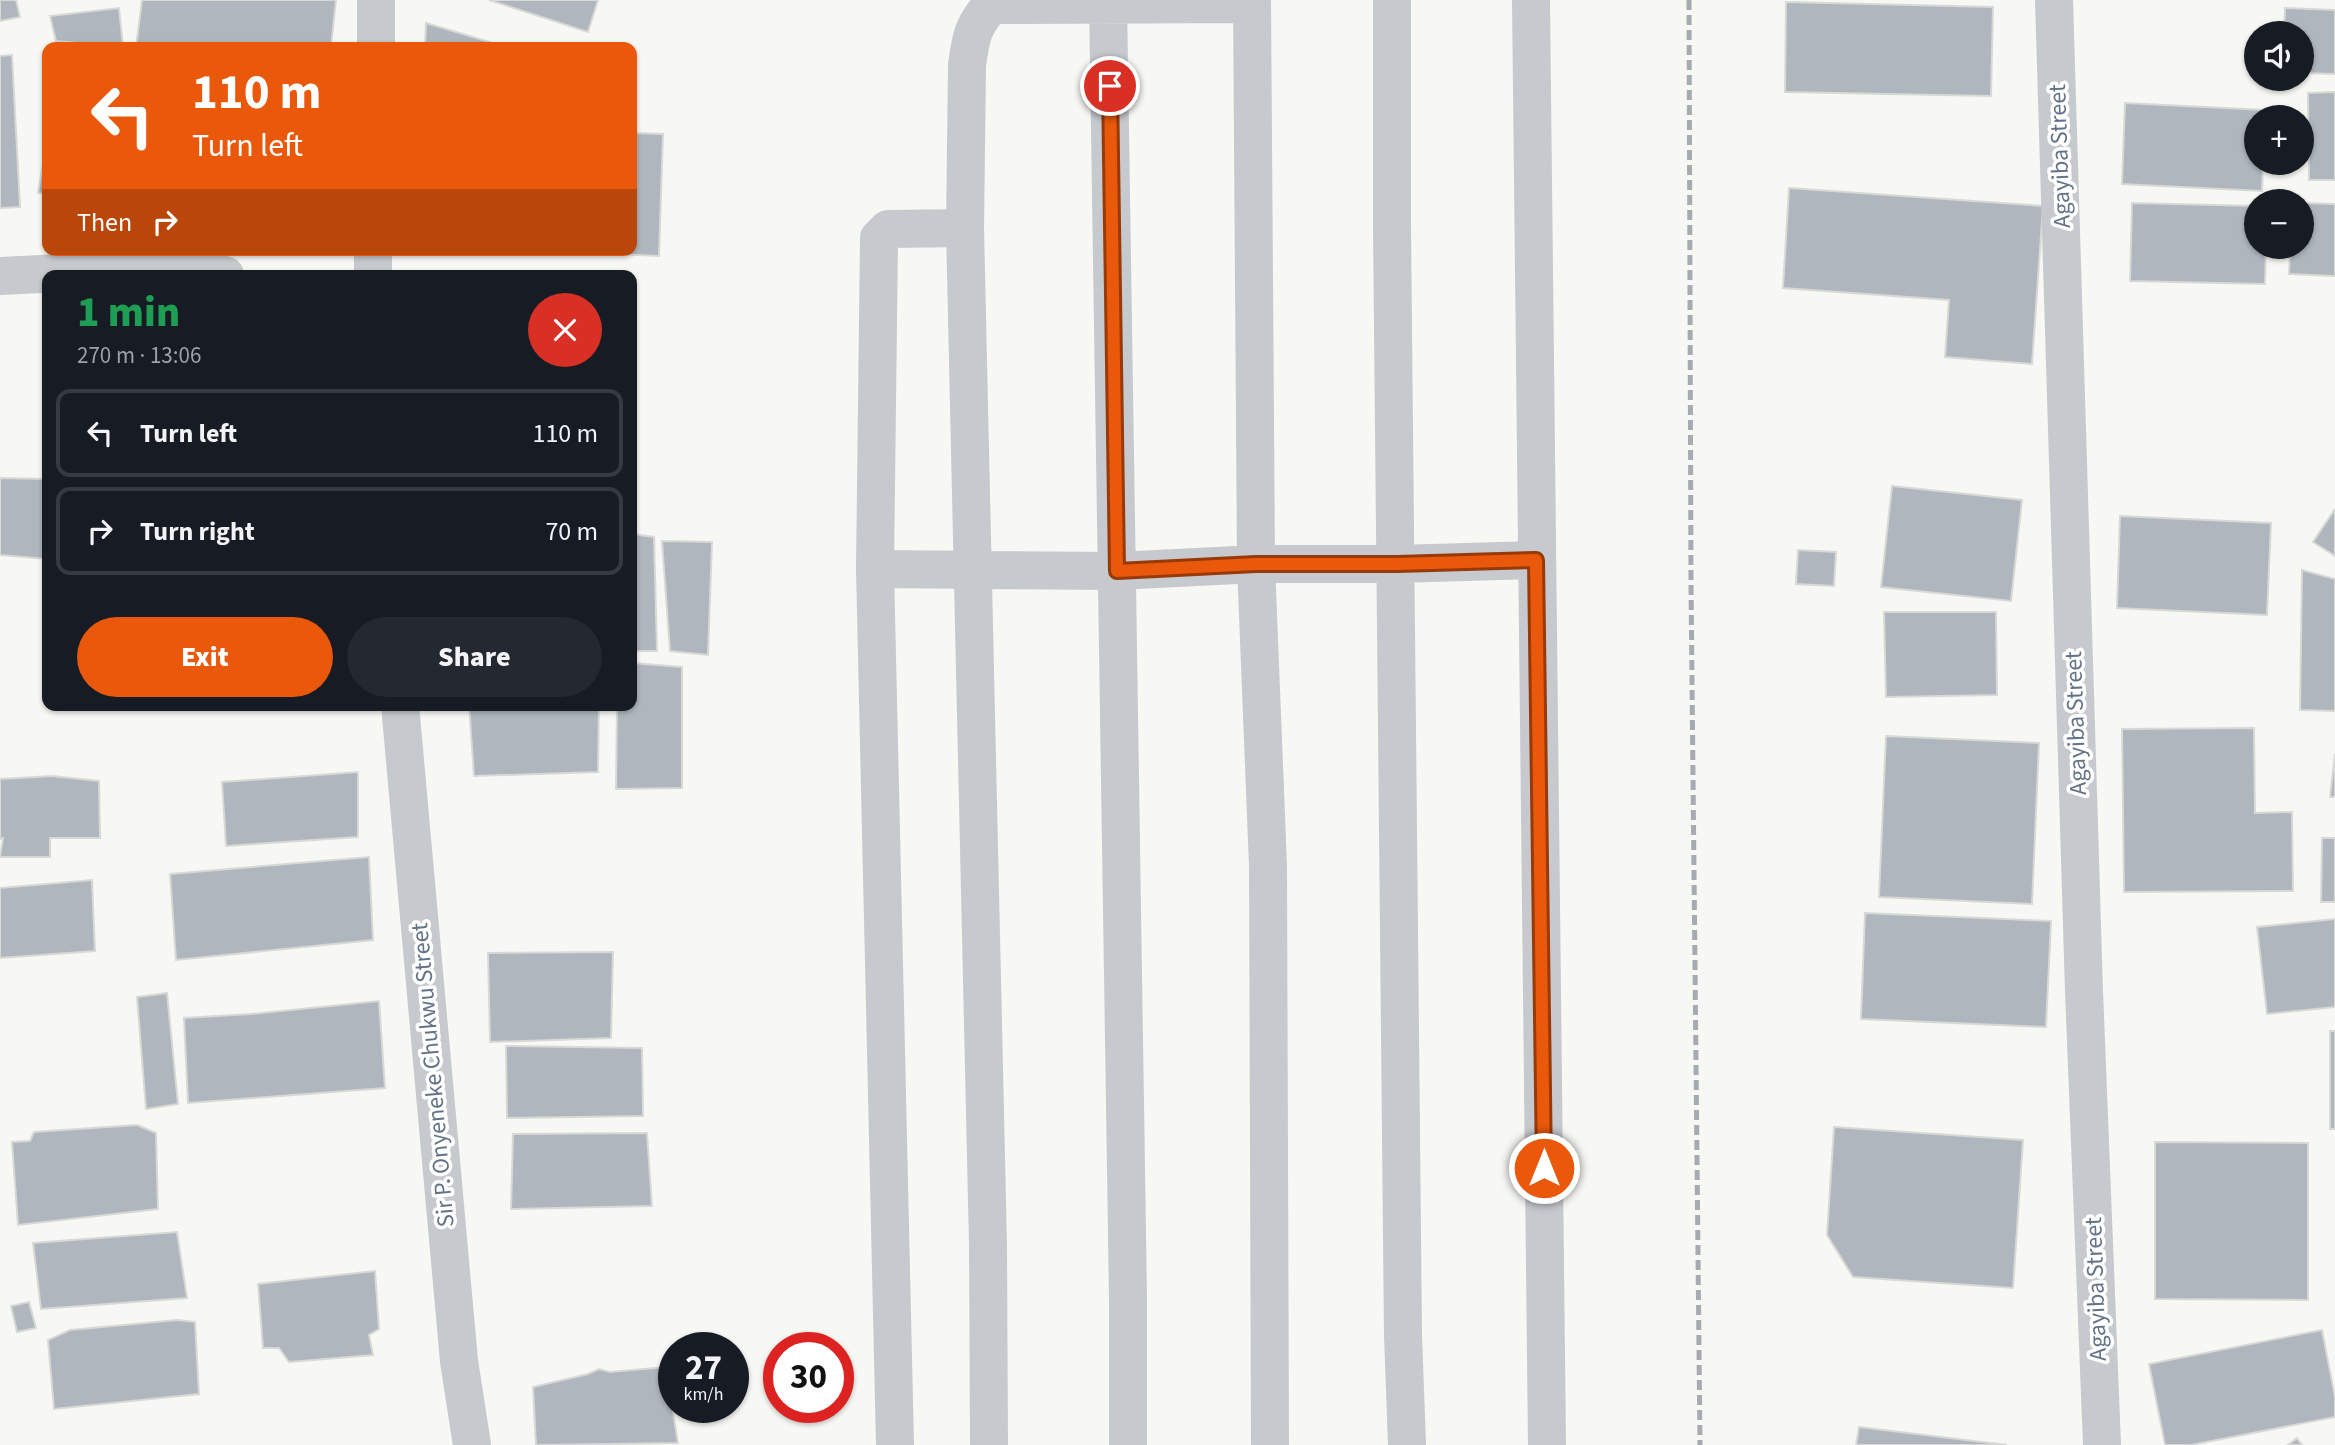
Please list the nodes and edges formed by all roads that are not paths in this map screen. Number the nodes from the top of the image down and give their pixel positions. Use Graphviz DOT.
graph roads {
  1 [pos="376,0"];
  2 [pos="1392,0"];
  3 [pos="1531,0"];
  4 [pos="2054,0"];
  5 [pos="1108,1"];
  6 [pos="1252,2"];
  7 [pos="376,42"];
  8 [pos="965,228"];
  9 [pos="42,274"];
  10 [pos="0,276"];
  11 [pos="1536,560"];
  12 [pos="1256,564"];
  13 [pos="1397,564"];
  14 [pos="875,569"];
  15 [pos="972,569"];
  16 [pos="1117,571"];
  17 [pos="401,711"];
  18 [pos="472,1445"];
  19 [pos="895,1445"];
  20 [pos="989,1445"];
  21 [pos="1128,1445"];
  22 [pos="1270,1445"];
  23 [pos="1407,1445"];
  24 [pos="1547,1445"];
  25 [pos="2102,1445"];
  1 -- 7 [label="street"];
  2 -- 13 [label="street"];
  3 -- 11 [label="street"];
  4 -- 25 [label="street, Agayiba Street"];
  5 -- 6 [label="street"];
  5 -- 8 [label="street"];
  5 -- 16 [label="street"];
  6 -- 12 [label="street"];
  8 -- 14 [label="street"];
  8 -- 15 [label="street"];
  9 -- 10 [label="street"];
  11 -- 13 [label="street"];
  11 -- 24 [label="street"];
  12 -- 13 [label="street"];
  12 -- 16 [label="street"];
  12 -- 22 [label="street"];
  13 -- 23 [label="street"];
  14 -- 15 [label="street"];
  14 -- 19 [label="street"];
  15 -- 16 [label="street"];
  15 -- 20 [label="street"];
  16 -- 21 [label="street"];
  17 -- 18 [label="street, Sir P. Onyeneke Chukwu Street"];
}
